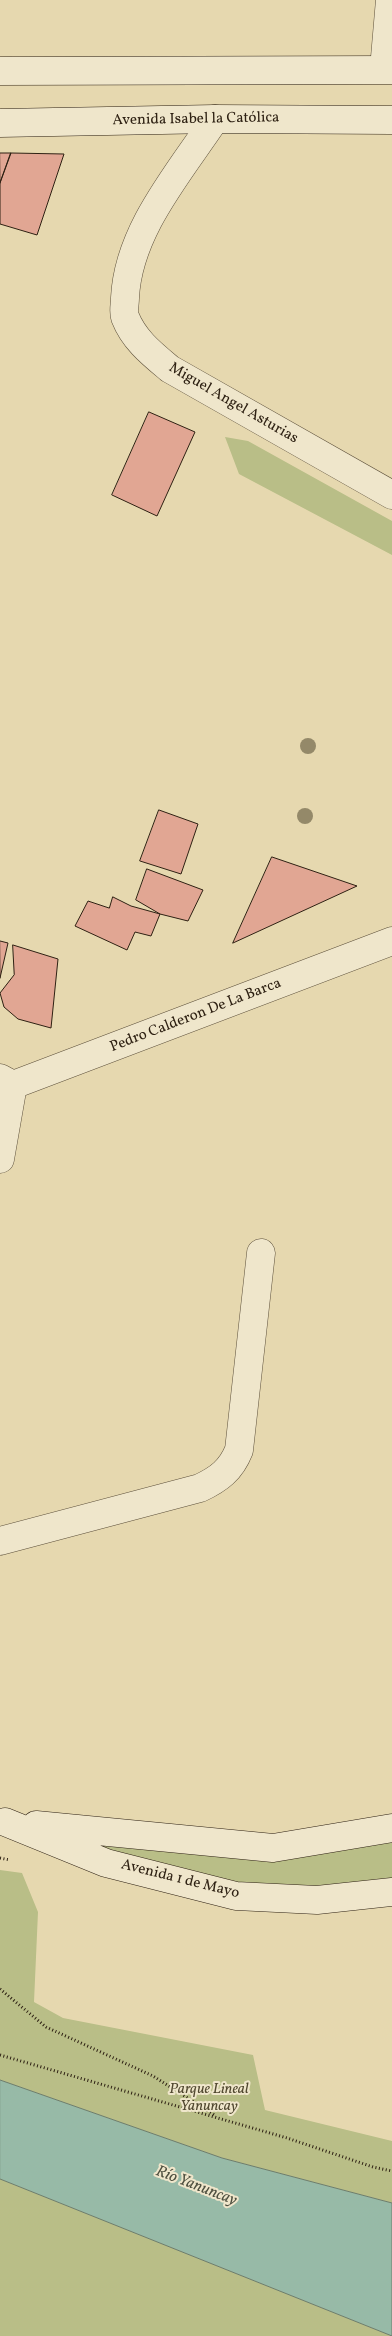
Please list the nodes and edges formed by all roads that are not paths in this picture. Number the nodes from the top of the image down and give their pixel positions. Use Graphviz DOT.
graph roads {
  1 [pos="390,0"];
  2 [pos="388,69"];
  3 [pos="0,71"];
  4 [pos="215,119"];
  5 [pos="392,120"];
  6 [pos="0,123"];
  7 [pos="392,495"];
  8 [pos="392,941"];
  9 [pos="6,1081"];
  10 [pos="0,1159"];
  11 [pos="261,1253"];
  12 [pos="0,1541"];
  13 [pos="3,1822"];
  14 [pos="392,1828"];
  15 [pos="392,1892"];
  1 -- 2 [label="main road"];
  2 -- 3 [label="main road"];
  4 -- 5 [label="main road, Avenida Isabel la Católica"];
  4 -- 6 [label="main road, Avenida Isabel la Católica"];
  4 -- 7 [label="main road, Miguel Angel Asturias"];
  8 -- 9 [label="main road, Pedro Calderon De La Barca"];
  9 -- 10 [label="main road"];
  11 -- 12 [label="main road"];
  13 -- 14 [label="main road, Avenida 1 de Mayo"];
  13 -- 15 [label="main road, Avenida 1 de Mayo"];
}
